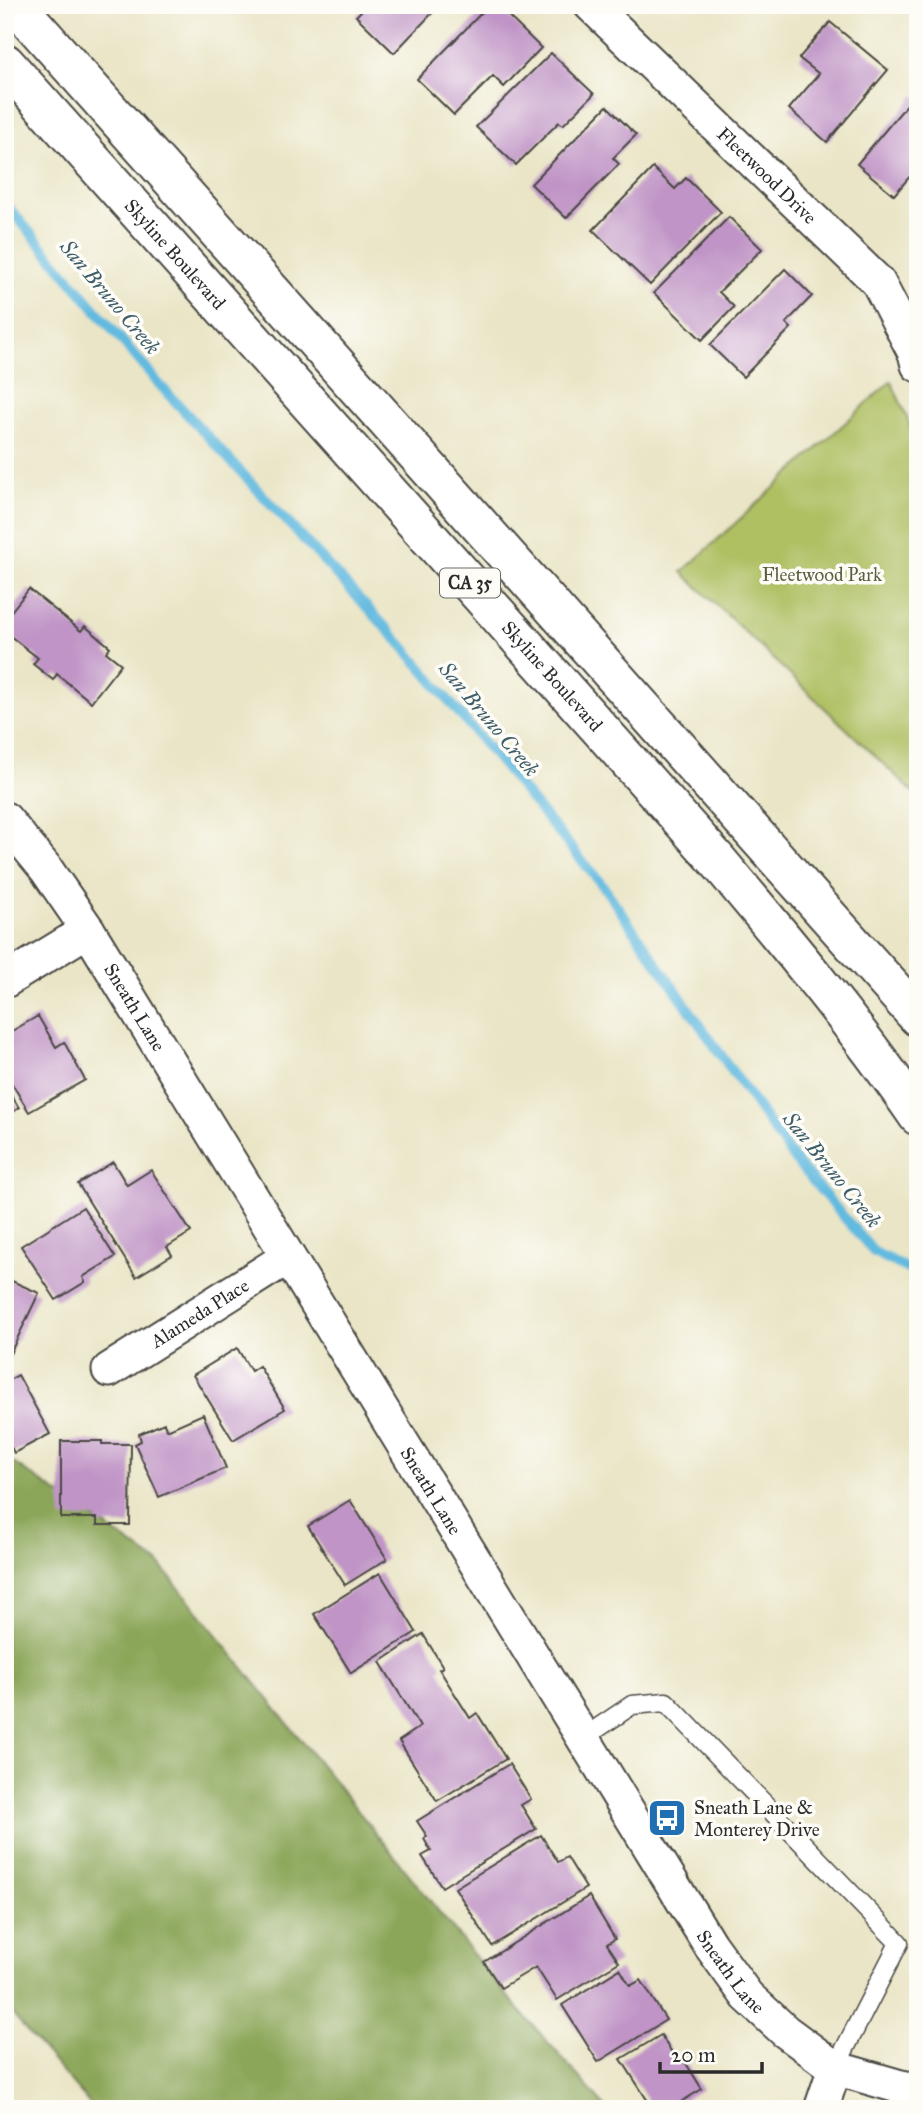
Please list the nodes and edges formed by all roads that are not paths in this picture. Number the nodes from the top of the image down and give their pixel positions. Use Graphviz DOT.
graph roads {
  1 [pos="16,5"];
  2 [pos="591,5"];
  3 [pos="5,63"];
  4 [pos="918,365"];
  5 [pos="5,818"];
  6 [pos="88,930"];
  7 [pos="5,981"];
  8 [pos="918,1017"];
  9 [pos="918,1116"];
  10 [pos="288,1257"];
  11 [pos="109,1370"];
  12 [pos="583,1738"];
  13 [pos="835,2068"];
  14 [pos="918,2090"];
  15 [pos="821,2109"];
  1 -- 8 [label="main road, CA 35"];
  2 -- 4 [label="street, Fleetwood Drive"];
  3 -- 9 [label="main road, Skyline Boulevard / CA 35"];
  5 -- 6 [label="street, Sneath Lane"];
  6 -- 7 [label="street"];
  6 -- 10 [label="street, Sneath Lane"];
  10 -- 11 [label="street, Alameda Place"];
  10 -- 12 [label="street, Sneath Lane"];
  12 -- 13 [label="street, Sneath Lane"];
  12 -- 13 [label="lane"];
  13 -- 14 [label="street, Sneath Lane"];
  13 -- 15 [label="street"];
}
